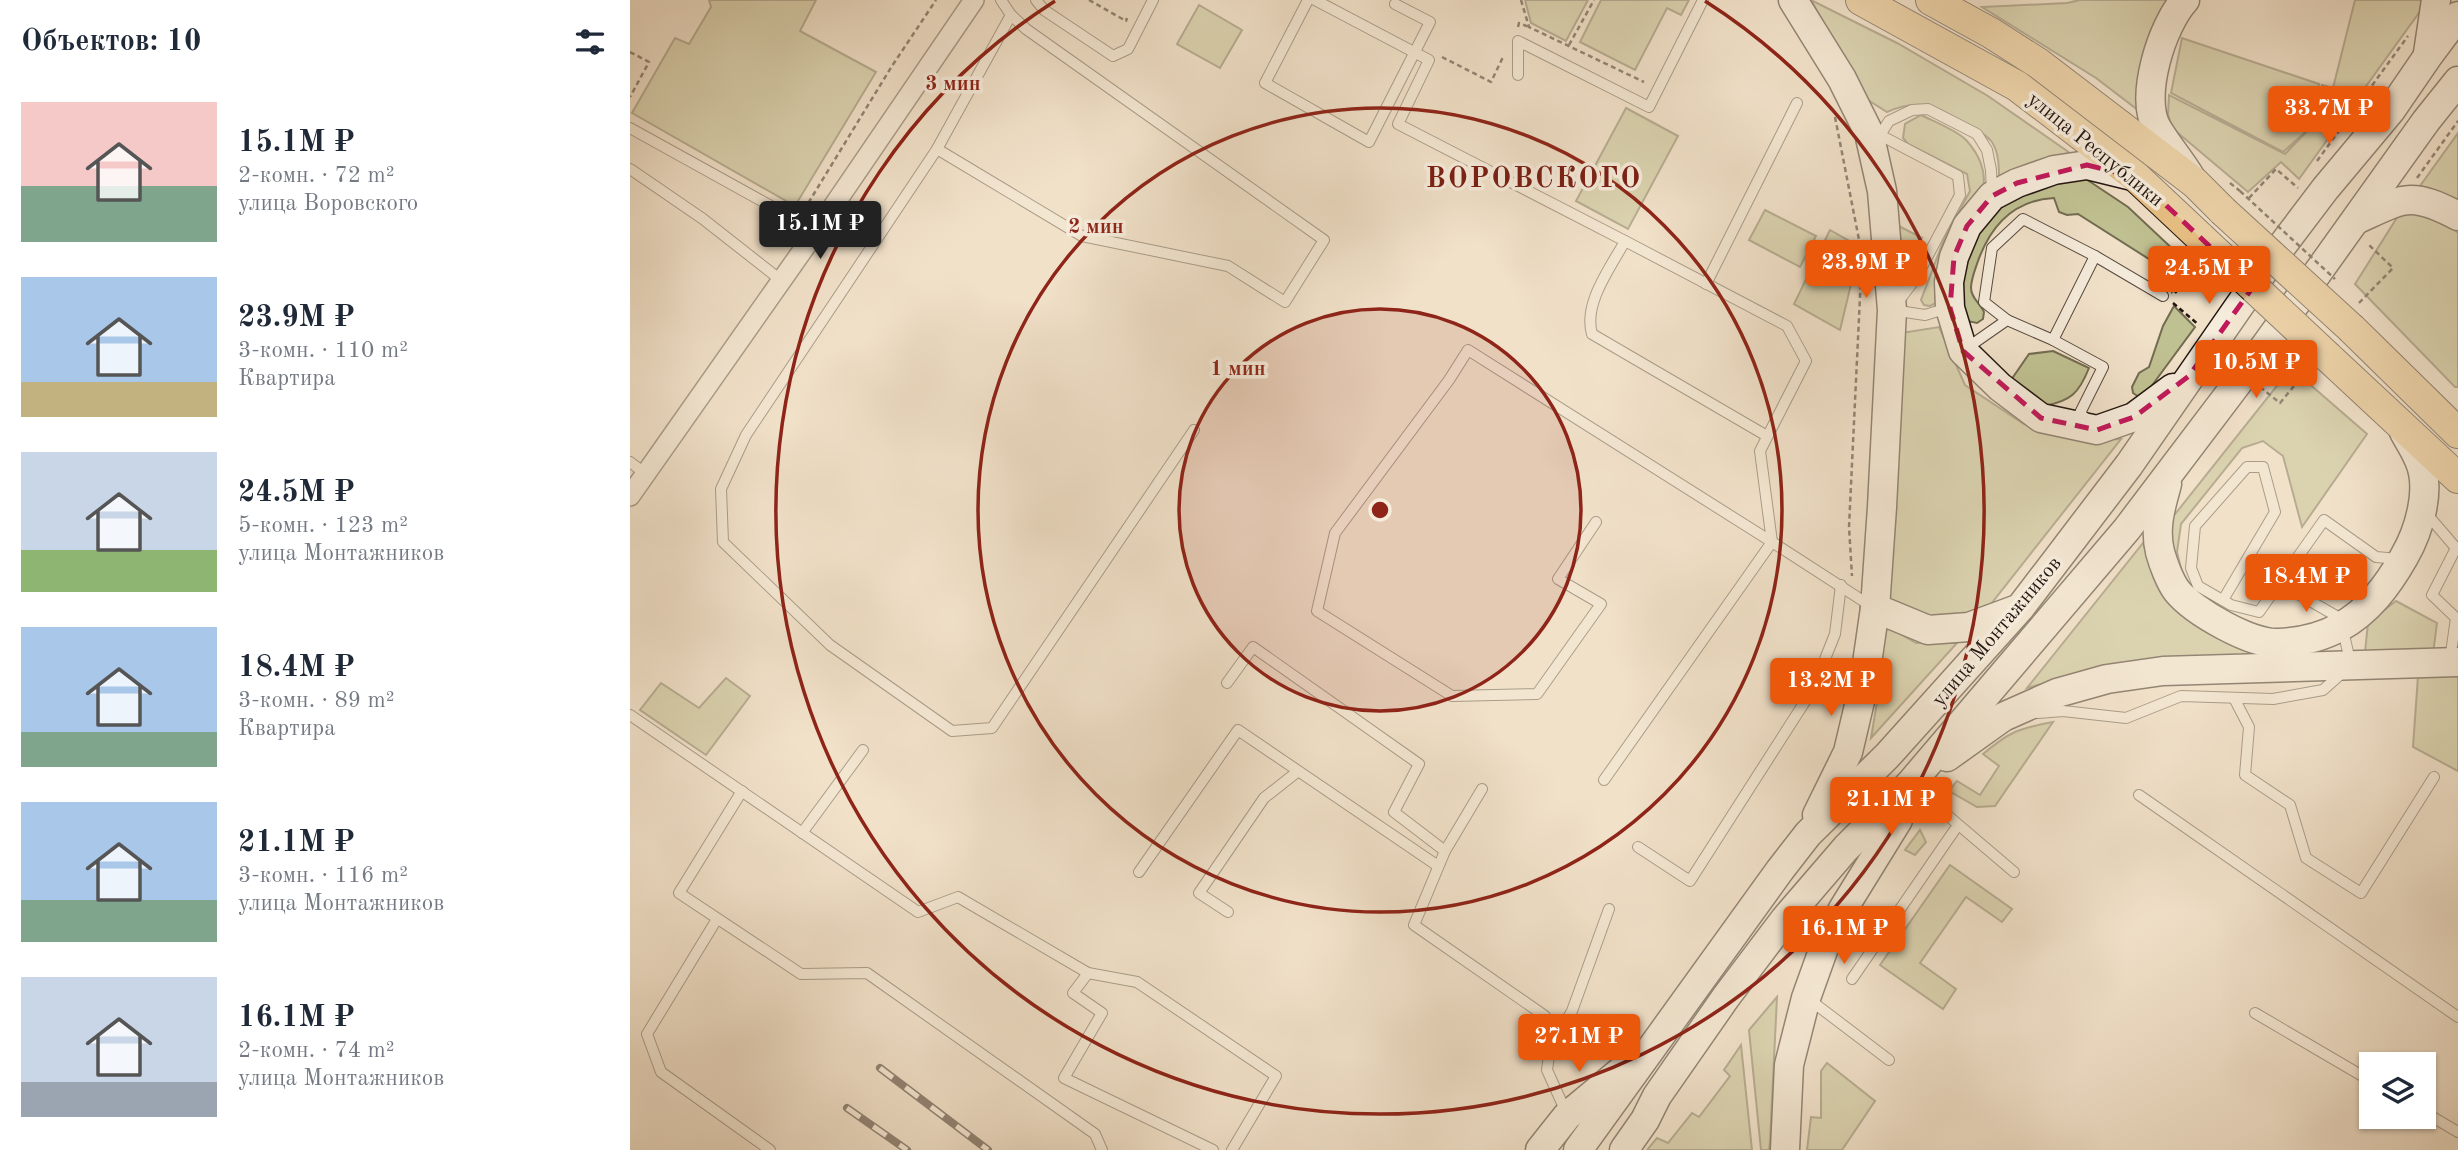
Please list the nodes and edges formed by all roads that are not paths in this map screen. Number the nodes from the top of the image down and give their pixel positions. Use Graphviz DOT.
graph roads {
  1 [pos="974,0"];
  2 [pos="1001,0"];
  3 [pos="1036,0"];
  4 [pos="1153,0"];
  5 [pos="1308,0"];
  6 [pos="1315,0"];
  7 [pos="1703,0"];
  8 [pos="1793,0"];
  9 [pos="1861,0"];
  10 [pos="1931,0"];
  11 [pos="2185,0"];
  12 [pos="2436,0"];
  13 [pos="1395,4"];
  14 [pos="1011,15"];
  15 [pos="2458,16"];
  16 [pos="1415,52"];
  17 [pos="2428,56"];
  18 [pos="1518,75"];
  19 [pos="2458,80"];
  20 [pos="1797,103"];
  21 [pos="630,128"];
  22 [pos="1874,134"];
  23 [pos="937,149"];
  24 [pos="630,169"];
  25 [pos="2137,177"];
  26 [pos="2194,183"];
  27 [pos="1992,196"];
  28 [pos="2458,216"];
  29 [pos="817,230"];
  30 [pos="2362,231"];
  31 [pos="1625,241"];
  32 [pos="2095,256"];
  33 [pos="774,276"];
  34 [pos="1706,284"];
  35 [pos="2163,296"];
  36 [pos="1950,308"];
  37 [pos="1892,310"];
  38 [pos="2007,320"];
  39 [pos="2053,340"];
  40 [pos="1964,351"];
  41 [pos="2189,376"];
  42 [pos="2424,399"];
  43 [pos="2458,413"];
  44 [pos="2401,426"];
  45 [pos="1194,430"];
  46 [pos="2097,430"];
  47 [pos="2458,433"];
  48 [pos="1767,436"];
  49 [pos="638,468"];
  50 [pos="2169,474"];
  51 [pos="2458,478"];
  52 [pos="630,496"];
  53 [pos="2421,507"];
  54 [pos="1596,522"];
  55 [pos="1772,542"];
  56 [pos="2403,559"];
  57 [pos="2279,583"];
  58 [pos="1841,585"];
  59 [pos="2223,600"];
  60 [pos="1864,601"];
  61 [pos="2020,608"];
  62 [pos="2342,626"];
  63 [pos="2454,662"];
  64 [pos="2351,665"];
  65 [pos="1227,683"];
  66 [pos="2234,698"];
  67 [pos="630,715"];
  68 [pos="2003,717"];
  69 [pos="863,750"];
  70 [pos="1297,772"];
  71 [pos="2434,777"];
  72 [pos="1604,780"];
  73 [pos="1906,788"];
  74 [pos="1482,789"];
  75 [pos="742,792"];
  76 [pos="2139,795"];
  77 [pos="1958,825"];
  78 [pos="802,833"];
  79 [pos="1808,834"];
  80 [pos="1638,847"];
  81 [pos="1445,851"];
  82 [pos="1438,866"];
  83 [pos="1139,872"];
  84 [pos="2014,872"];
  85 [pos="1609,909"];
  86 [pos="1228,912"];
  87 [pos="717,919"];
  88 [pos="1088,973"];
  89 [pos="1852,979"];
  90 [pos="1806,998"];
  91 [pos="2255,1013"];
  92 [pos="2458,1017"];
  93 [pos="1660,1038"];
  94 [pos="1550,1048"];
  95 [pos="1888,1060"];
  96 [pos="2359,1074"];
  97 [pos="1567,1116"];
  98 [pos="2436,1119"];
  99 [pos="2458,1132"];
  100 [pos="770,1150"];
  101 [pos="1101,1150"];
  102 [pos="1213,1150"];
  103 [pos="1231,1150"];
  104 [pos="1540,1150"];
  105 [pos="1578,1150"];
  106 [pos="1624,1150"];
  107 [pos="1785,1150"];
  1 -- 29 [label="street"];
  2 -- 14 [label="lane"];
  3 -- 4 [label="lane"];
  5 -- 16 [label="lane"];
  6 -- 16 [label="lane"];
  7 -- 18 [label="lane"];
  8 -- 22 [label="main road"];
  9 -- 25 [label="main road, улица Республики"];
  10 -- 26 [label="main road, улица Республики"];
  11 -- 26 [label="main road"];
  12 -- 17 [label="main road"];
  13 -- 16 [label="lane"];
  14 -- 23 [label="lane"];
  14 -- 23 [label="lane"];
  15 -- 17 [label="main road, улица Монтажников"];
  16 -- 31 [label="lane"];
  17 -- 41 [label="main road, улица Монтажников"];
  19 -- 30 [label="main road, улица Монтажников"];
  20 -- 34 [label="lane"];
  21 -- 29 [label="lane"];
  22 -- 27 [label="lane"];
  22 -- 37 [label="main road"];
  22 -- 37 [label="lane"];
  23 -- 45 [label="lane"];
  24 -- 33 [label="lane"];
  25 -- 27 [label="main road"];
  25 -- 44 [label="main road, улица Республики, bridge"];
  26 -- 42 [label="main road, улица Республики, bridge"];
  27 -- 36 [label="main road"];
  28 -- 30 [label="main road"];
  29 -- 33 [label="street"];
  30 -- 50 [label="main road, улица Монтажников"];
  31 -- 34 [label="lane"];
  31 -- 48 [label="lane"];
  32 -- 35 [label="lane"];
  32 -- 38 [label="lane"];
  32 -- 39 [label="lane"];
  33 -- 49 [label="street"];
  34 -- 48 [label="lane"];
  36 -- 37 [label="lane"];
  36 -- 40 [label="main road"];
  37 -- 60 [label="main road"];
  38 -- 39 [label="lane"];
  38 -- 40 [label="lane"];
  39 -- 46 [label="lane"];
  40 -- 46 [label="main road"];
  41 -- 46 [label="main road"];
  41 -- 61 [label="main road, улица Монтажников"];
  42 -- 43 [label="main road"];
  42 -- 47 [label="main road, улица Республики"];
  44 -- 51 [label="main road, улица Республики"];
  44 -- 53 [label="main road"];
  48 -- 55 [label="lane"];
  49 -- 52 [label="street"];
  50 -- 62 [label="main road"];
  50 -- 73 [label="main road, улица Монтажников"];
  53 -- 56 [label="main road"];
  53 -- 63 [label="lane"];
  54 -- 55 [label="lane"];
  55 -- 58 [label="lane"];
  55 -- 72 [label="lane"];
  56 -- 57 [label="lane"];
  56 -- 62 [label="main road"];
  57 -- 59 [label="lane"];
  57 -- 62 [label="lane"];
  58 -- 60 [label="lane"];
  58 -- 80 [label="lane"];
  59 -- 59 [label="lane"];
  60 -- 61 [label="main road"];
  60 -- 79 [label="main road"];
  61 -- 79 [label="main road, улица Монтажников"];
  62 -- 64 [label="lane"];
  63 -- 64 [label="main road"];
  64 -- 66 [label="lane"];
  64 -- 68 [label="main road"];
  65 -- 81 [label="lane"];
  66 -- 68 [label="lane"];
  66 -- 71 [label="lane"];
  67 -- 75 [label="lane"];
  68 -- 73 [label="main road"];
  69 -- 78 [label="lane"];
  70 -- 82 [label="lane"];
  70 -- 83 [label="lane"];
  70 -- 86 [label="lane"];
  73 -- 77 [label="lane"];
  73 -- 90 [label="main road"];
  73 -- 106 [label="main road, улица Монтажников"];
  74 -- 81 [label="lane"];
  75 -- 78 [label="lane"];
  75 -- 87 [label="lane"];
  76 -- 92 [label="lane"];
  77 -- 84 [label="lane"];
  77 -- 89 [label="lane"];
  78 -- 88 [label="lane"];
  79 -- 93 [label="main road, улица Монтажников"];
  81 -- 82 [label="lane"];
  82 -- 94 [label="lane"];
  85 -- 94 [label="lane"];
  87 -- 100 [label="lane"];
  87 -- 101 [label="lane"];
  88 -- 102 [label="lane"];
  88 -- 103 [label="lane"];
  90 -- 95 [label="lane"];
  90 -- 107 [label="main road"];
  91 -- 96 [label="lane"];
  93 -- 97 [label="main road"];
  93 -- 105 [label="main road, улица Монтажников"];
  94 -- 97 [label="lane"];
  97 -- 104 [label="main road"];
  98 -- 99 [label="lane"];
}
